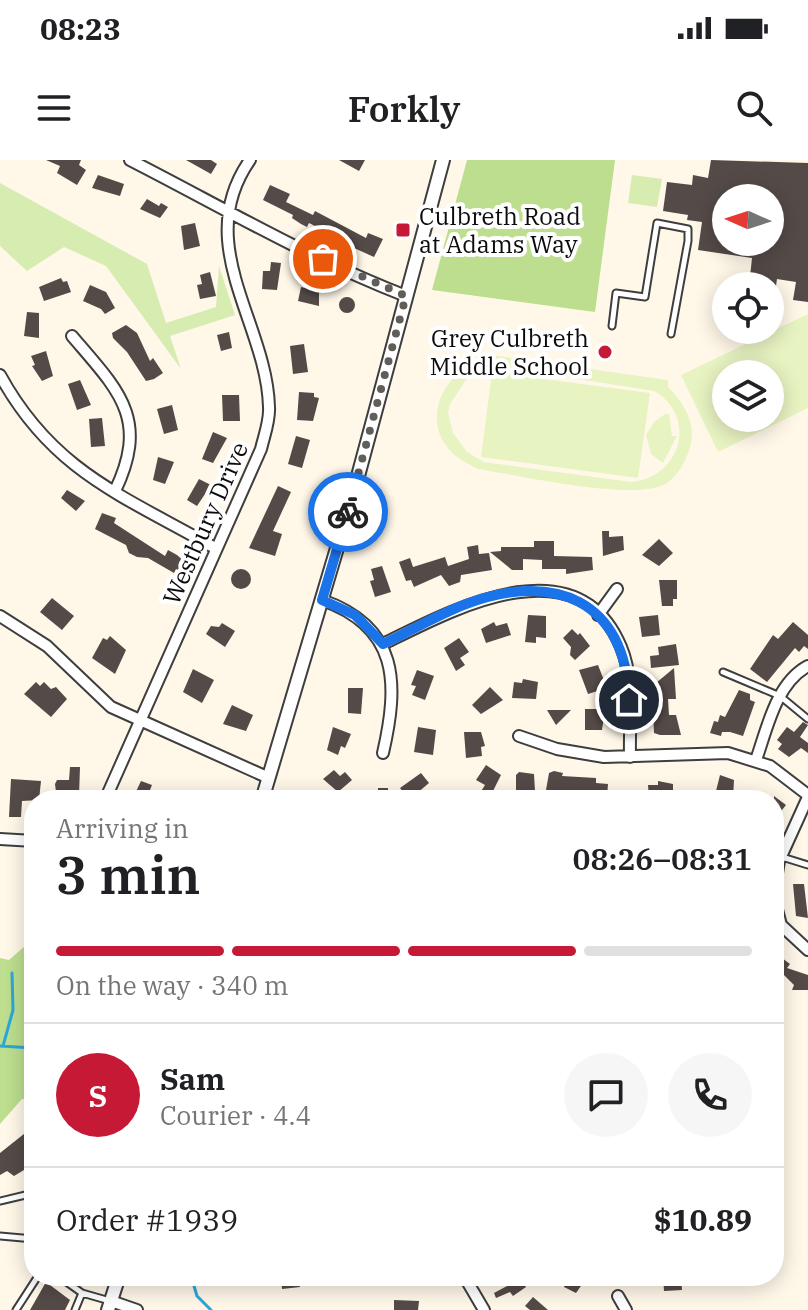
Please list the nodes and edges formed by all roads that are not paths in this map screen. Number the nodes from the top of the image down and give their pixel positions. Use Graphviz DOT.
graph roads {
  1 [pos="130,160"];
  2 [pos="250,160"];
  3 [pos="443,160"];
  4 [pos="229,214"];
  5 [pos="406,296"];
  6 [pos="612,326"];
  7 [pos="671,334"];
  8 [pos="72,336"];
  9 [pos="0,375"];
  10 [pos="115,491"];
  11 [pos="215,548"];
  12 [pos="617,589"];
  13 [pos="322,600"];
  14 [pos="598,615"];
  15 [pos="0,616"];
  16 [pos="383,644"];
  17 [pos="808,666"];
  18 [pos="723,672"];
  19 [pos="780,696"];
  20 [pos="808,719"];
  21 [pos="140,720"];
  22 [pos="519,736"];
  23 [pos="383,753"];
  24 [pos="630,757"];
  25 [pos="756,760"];
  26 [pos="269,778"];
  27 [pos="109,790"];
  28 [pos="265,790"];
  29 [pos="808,796"];
  30 [pos="0,839"];
  31 [pos="24,840"];
  32 [pos="784,849"];
  33 [pos="784,857"];
  34 [pos="808,865"];
  35 [pos="784,928"];
  36 [pos="808,950"];
  37 [pos="24,1195"];
  38 [pos="0,1201"];
  39 [pos="0,1236"];
  40 [pos="24,1238"];
  41 [pos="32,1286"];
  42 [pos="72,1286"];
  43 [pos="116,1286"];
  44 [pos="470,1286"];
  45 [pos="82,1293"];
  46 [pos="618,1296"];
  47 [pos="109,1306"];
  48 [pos="16,1310"];
  49 [pos="75,1310"];
  50 [pos="137,1310"];
  51 [pos="484,1310"];
  52 [pos="626,1310"];
  1 -- 4 [label="street"];
  2 -- 4 [label="street, Westbury Drive"];
  3 -- 5 [label="street"];
  4 -- 5 [label="street"];
  4 -- 11 [label="street, Westbury Drive"];
  5 -- 13 [label="street"];
  6 -- 7 [label="lane"];
  8 -- 10 [label="street"];
  9 -- 10 [label="street"];
  10 -- 11 [label="street"];
  11 -- 21 [label="street, Westbury Drive"];
  12 -- 14 [label="street"];
  13 -- 16 [label="street"];
  13 -- 26 [label="street"];
  14 -- 16 [label="street"];
  14 -- 24 [label="street"];
  15 -- 21 [label="street"];
  16 -- 23 [label="street"];
  17 -- 19 [label="street"];
  18 -- 19 [label="lane"];
  19 -- 20 [label="lane"];
  19 -- 25 [label="street"];
  21 -- 26 [label="street"];
  21 -- 27 [label="street, Westbury Drive"];
  22 -- 24 [label="street"];
  24 -- 25 [label="street"];
  25 -- 29 [label="street"];
  26 -- 28 [label="street"];
  29 -- 32 [label="street"];
  30 -- 31 [label="street"];
  33 -- 34 [label="lane"];
  35 -- 36 [label="street"];
  37 -- 38 [label="lane"];
  39 -- 40 [label="lane"];
  41 -- 48 [label="lane"];
  42 -- 45 [label="lane"];
  43 -- 47 [label="street"];
  44 -- 51 [label="street"];
  45 -- 47 [label="lane"];
  45 -- 49 [label="lane"];
  46 -- 52 [label="street"];
  47 -- 50 [label="street"];
}
